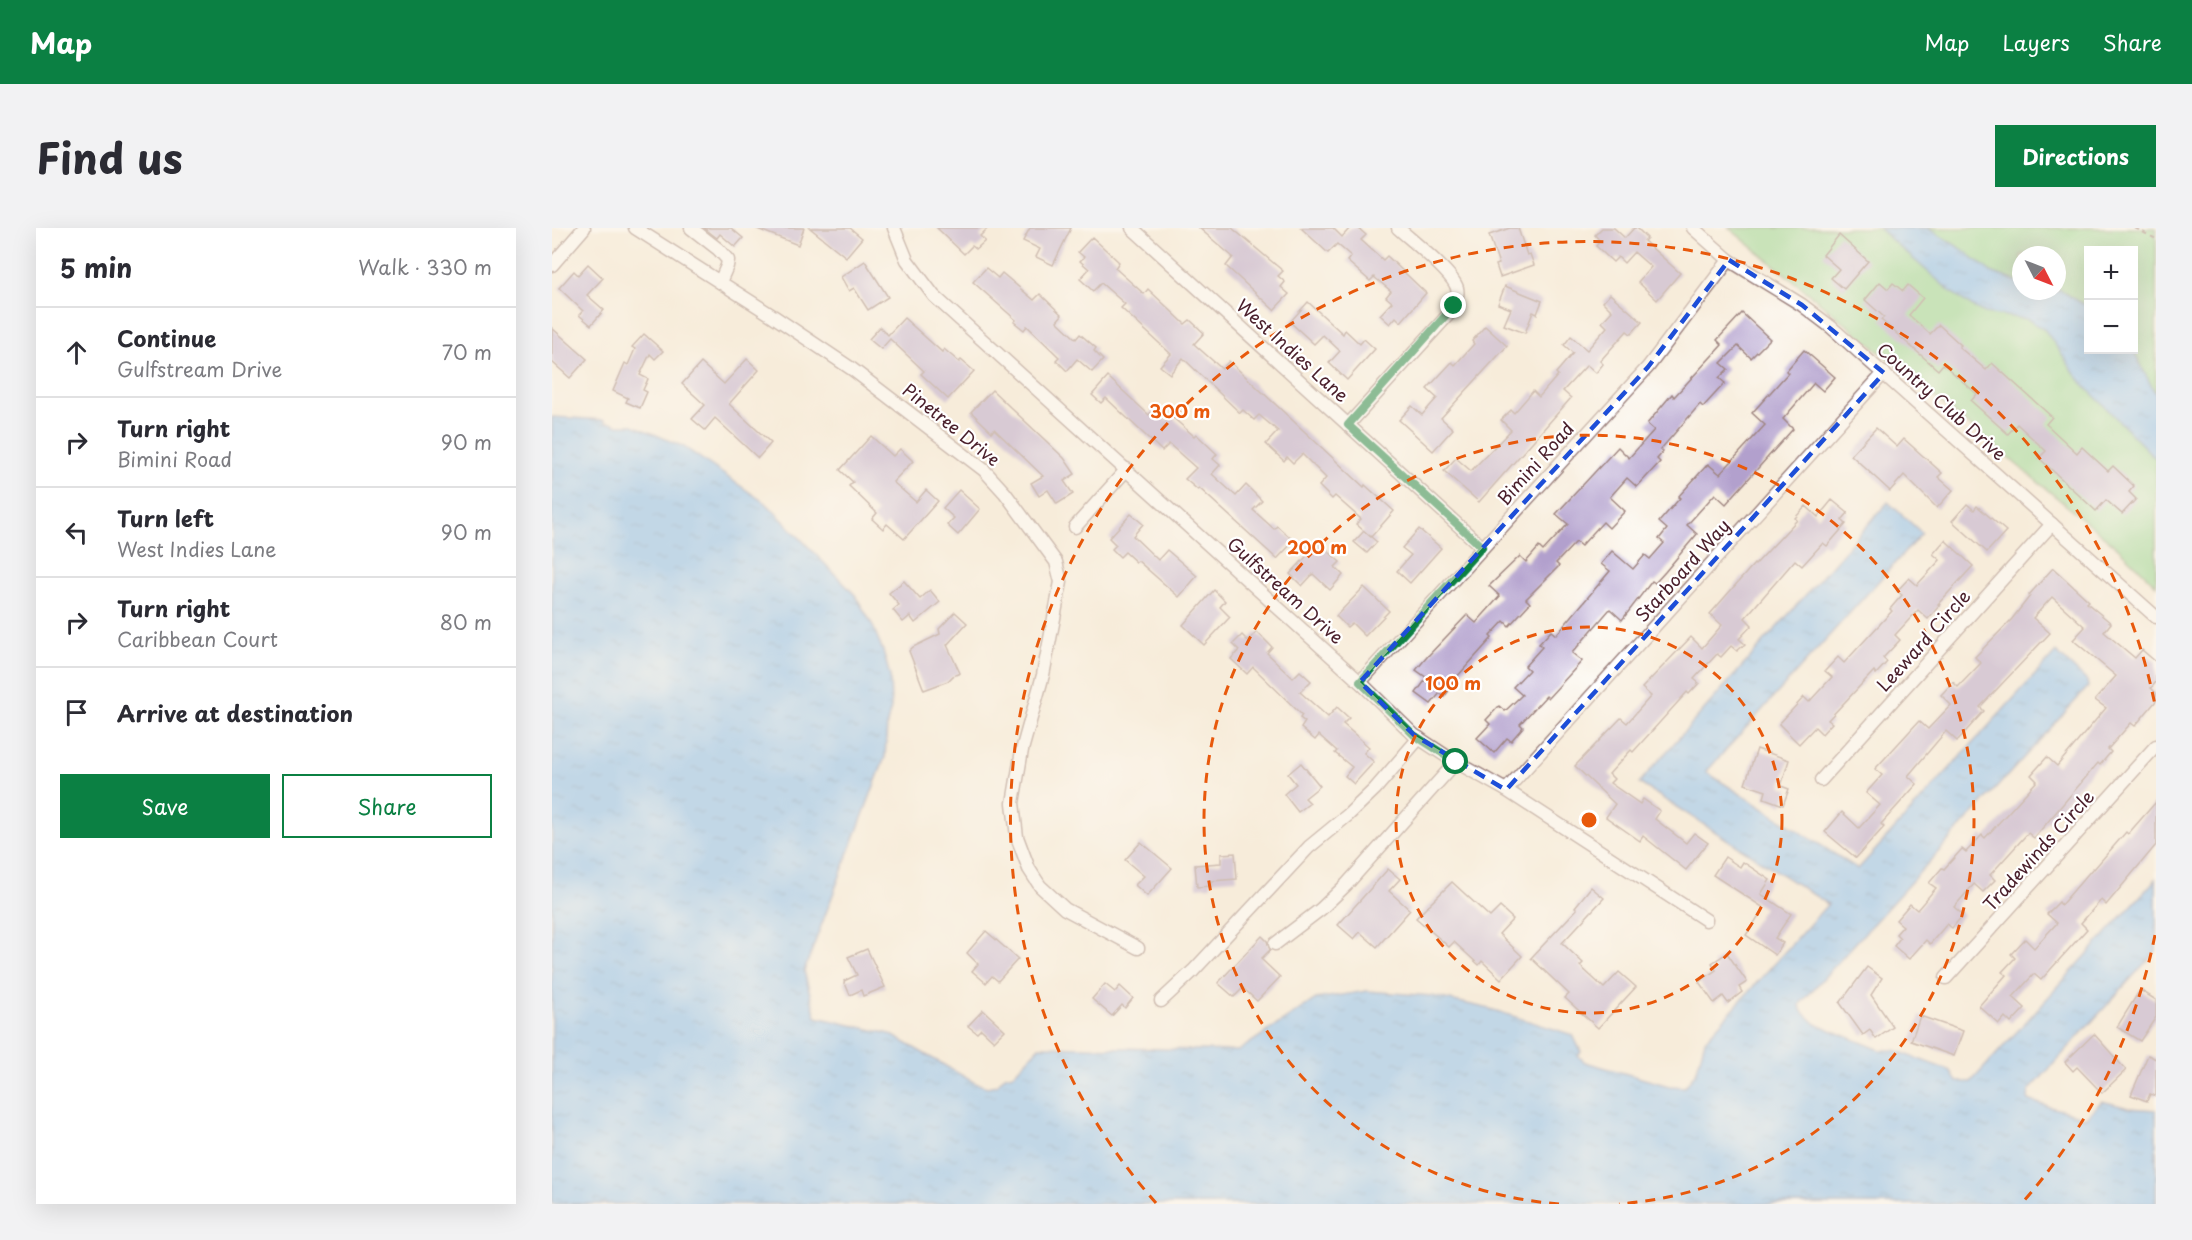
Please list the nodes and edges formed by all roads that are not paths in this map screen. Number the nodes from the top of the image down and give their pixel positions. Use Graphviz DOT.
graph roads {
  1 [pos="584,228"];
  2 [pos="635,228"];
  3 [pos="692,228"];
  4 [pos="894,228"];
  5 [pos="1132,228"];
  6 [pos="1398,228"];
  7 [pos="1692,228"];
  8 [pos="1728,260"];
  9 [pos="552,265"];
  10 [pos="720,282"];
  11 [pos="1884,373"];
  12 [pos="1348,425"];
  13 [pos="1127,469"];
  14 [pos="2052,524"];
  15 [pos="1075,527"];
  16 [pos="1482,547"];
  17 [pos="2156,617"];
  18 [pos="1360,682"];
  19 [pos="1419,738"];
  20 [pos="2156,746"];
  21 [pos="1456,762"];
  22 [pos="1821,780"];
  23 [pos="1506,790"];
  24 [pos="1706,920"];
  25 [pos="1275,944"];
  26 [pos="1138,948"];
  27 [pos="1946,978"];
  28 [pos="1161,1001"];
  1 -- 9 [label="street"];
  2 -- 10 [label="street, Pinetree Drive"];
  3 -- 10 [label="street"];
  4 -- 13 [label="street, Gulfstream Drive"];
  5 -- 12 [label="street, West Indies Lane"];
  6 -- 12 [label="street"];
  7 -- 8 [label="street, Country Club Drive"];
  8 -- 11 [label="street, Country Club Drive"];
  8 -- 16 [label="street, Bimini Road"];
  10 -- 26 [label="street, Pinetree Drive"];
  11 -- 14 [label="street, Country Club Drive"];
  11 -- 23 [label="street, Starboard Way"];
  12 -- 16 [label="street, West Indies Lane"];
  13 -- 15 [label="street"];
  13 -- 18 [label="street, Gulfstream Drive"];
  14 -- 17 [label="street, Country Club Drive"];
  14 -- 22 [label="street, Leeward Circle"];
  16 -- 18 [label="street, Bimini Road"];
  18 -- 19 [label="street, Gulfstream Drive"];
  19 -- 21 [label="street, Gulfstream Drive"];
  19 -- 28 [label="street"];
  20 -- 27 [label="street, Tradewinds Circle"];
  21 -- 23 [label="street, Gulfstream Drive"];
  21 -- 25 [label="street"];
  23 -- 24 [label="street, Gulfstream Drive"];
}
